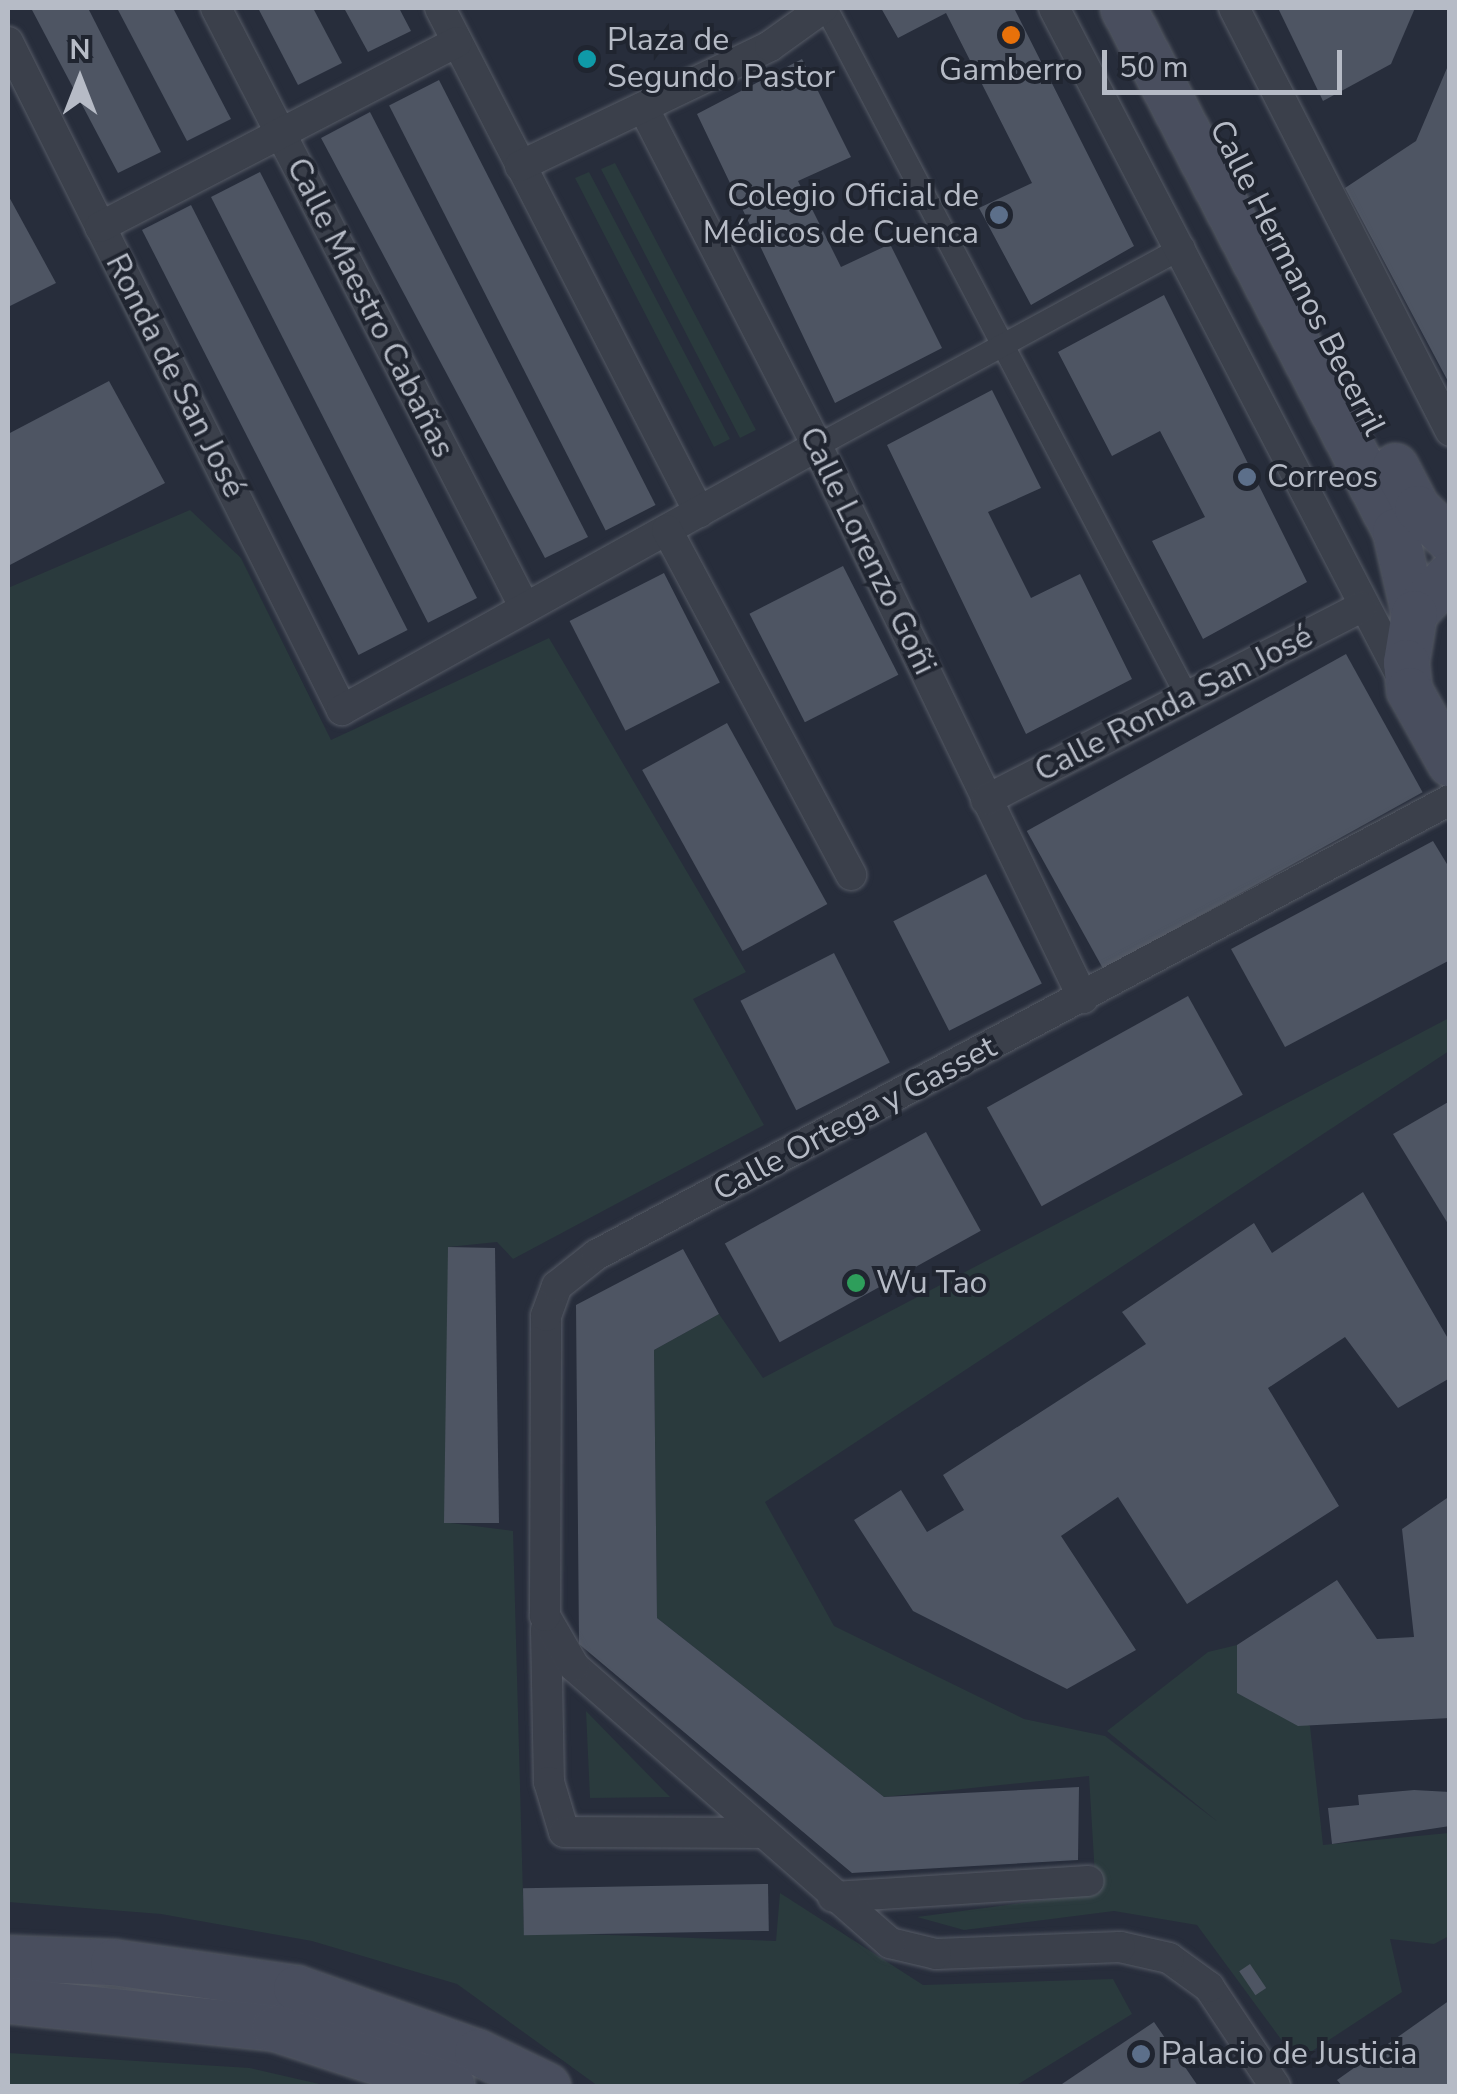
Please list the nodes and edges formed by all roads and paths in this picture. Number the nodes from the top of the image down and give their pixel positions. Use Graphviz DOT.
graph roads {
  1 [pos="216,8"];
  2 [pos="440,8"];
  3 [pos="824,8"];
  4 [pos="1054,8"];
  5 [pos="1123,8"];
  6 [pos="1158,8"];
  7 [pos="1234,8"];
  8 [pos="8,42"];
  9 [pos="457,42"];
  10 [pos="644,108"];
  11 [pos="280,133"];
  12 [pos="520,166"];
  13 [pos="100,227"];
  14 [pos="1184,247"];
  15 [pos="1006,340"];
  16 [pos="1450,430"];
  17 [pos="818,446"];
  18 [pos="699,512"];
  19 [pos="666,530"];
  20 [pos="1450,540"];
  21 [pos="1450,574"];
  22 [pos="1361,607"];
  23 [pos="525,608"];
  24 [pos="1414,613"];
  25 [pos="1409,690"];
  26 [pos="1188,698"];
  27 [pos="1450,763"];
  28 [pos="986,800"];
  29 [pos="1450,800"];
  30 [pos="850,875"];
  31 [pos="1082,998"];
  32 [pos="546,1616"];
  33 [pos="762,1833"];
  34 [pos="1090,1881"];
  35 [pos="834,1896"];
  36 [pos="8,1958"];
  37 [pos="8,2000"];
  38 [pos="452,2086"];
  39 [pos="547,2086"];
  40 [pos="1275,2086"];
  1 -- 11 [label="street, Calle Maestro Cabañas"];
  2 -- 9 [label="street"];
  3 -- 10 [label="street"];
  3 -- 15 [label="street"];
  4 -- 14 [label="street"];
  5 -- 24 [label="main road, Calle Hermanos Becerril"];
  6 -- 20 [label="main road, Calle Hermanos Becerril"];
  7 -- 16 [label="street, Calle Hermanos Becerril"];
  8 -- 13 [label="street, Ronda de San José"];
  9 -- 11 [label="street"];
  9 -- 12 [label="street"];
  10 -- 12 [label="street"];
  10 -- 17 [label="street, Calle Lorenzo Goñi"];
  11 -- 13 [label="street"];
  11 -- 23 [label="street, Calle Maestro Cabañas"];
  12 -- 18 [label="street"];
  13 -- 23 [label="street, Ronda de San José"];
  14 -- 15 [label="street"];
  14 -- 22 [label="street"];
  15 -- 17 [label="street"];
  15 -- 26 [label="street"];
  17 -- 18 [label="street"];
  17 -- 28 [label="street, Calle Lorenzo Goñi"];
  18 -- 19 [label="street"];
  19 -- 23 [label="street"];
  19 -- 30 [label="street"];
  21 -- 24 [label="main road"];
  22 -- 25 [label="street"];
  22 -- 26 [label="street, Calle Ronda San José"];
  24 -- 25 [label="main road, Calle Hermanos Becerril"];
  25 -- 27 [label="main road"];
  26 -- 28 [label="street, Calle Ronda San José"];
  28 -- 31 [label="street, Calle Lorenzo Goñi"];
  29 -- 31 [label="street, Calle Ortega y Gasset"];
  31 -- 32 [label="street, Calle Ortega y Gasset"];
  32 -- 33 [label="street, Calle Ortega y Gasset"];
  32 -- 33 [label="street, Calle Ortega y Gasset"];
  33 -- 35 [label="street, Calle Ortega y Gasset"];
  34 -- 35 [label="street"];
  35 -- 40 [label="street, Calle Ortega y Gasset"];
  36 -- 39 [label="main road"];
  37 -- 38 [label="main road"];
}
